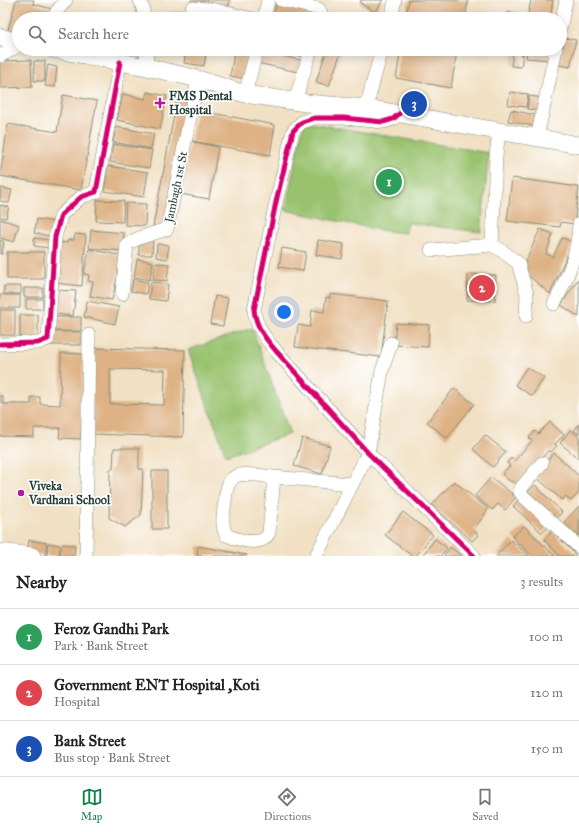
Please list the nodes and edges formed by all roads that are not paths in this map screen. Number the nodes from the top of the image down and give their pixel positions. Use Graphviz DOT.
graph roads {
  1 [pos="66,0"];
  2 [pos="140,0"];
  3 [pos="268,0"];
  4 [pos="281,0"];
  5 [pos="395,0"];
  6 [pos="566,0"];
  7 [pos="192,8"];
  8 [pos="56,12"];
  9 [pos="143,12"];
  10 [pos="223,12"];
  11 [pos="265,12"];
  12 [pos="320,12"];
  13 [pos="392,12"];
  14 [pos="564,12"];
  15 [pos="0,37"];
  16 [pos="12,41"];
  17 [pos="12,48"];
  18 [pos="0,56"];
  19 [pos="89,56"];
  20 [pos="146,56"];
  21 [pos="255,56"];
  22 [pos="308,56"];
  23 [pos="380,56"];
  24 [pos="555,56"];
  25 [pos="120,62"];
  26 [pos="147,67"];
  27 [pos="198,79"];
  28 [pos="245,94"];
  29 [pos="295,101"];
  30 [pos="366,108"];
  31 [pos="399,114"];
  32 [pos="499,131"];
  33 [pos="537,138"];
  34 [pos="579,145"];
  35 [pos="579,224"];
  36 [pos="492,245"];
  37 [pos="431,250"];
  38 [pos="122,294"];
  39 [pos="554,304"];
  40 [pos="526,316"];
  41 [pos="89,335"];
  42 [pos="391,343"];
  43 [pos="0,344"];
  44 [pos="368,452"];
  45 [pos="542,463"];
  46 [pos="274,477"];
  47 [pos="352,484"];
  48 [pos="579,547"];
  49 [pos="0,552"];
  50 [pos="32,556"];
  51 [pos="86,556"];
  52 [pos="316,556"];
  53 [pos="474,556"];
  1 -- 8 [label="street"];
  2 -- 9 [label="street"];
  3 -- 11 [label="street"];
  4 -- 12 [label="street"];
  5 -- 13 [label="street"];
  6 -- 14 [label="street"];
  7 -- 10 [label="street"];
  15 -- 16 [label="main road"];
  17 -- 18 [label="street"];
  19 -- 25 [label="main road"];
  20 -- 26 [label="street"];
  21 -- 28 [label="street"];
  22 -- 29 [label="street"];
  23 -- 30 [label="street"];
  24 -- 33 [label="street"];
  25 -- 26 [label="main road"];
  25 -- 43 [label="street"];
  26 -- 27 [label="main road"];
  27 -- 28 [label="main road"];
  27 -- 38 [label="street, Jambagh 1st St"];
  28 -- 29 [label="main road"];
  29 -- 30 [label="main road"];
  30 -- 31 [label="main road"];
  31 -- 32 [label="main road"];
  31 -- 44 [label="street"];
  32 -- 33 [label="main road"];
  32 -- 36 [label="street"];
  33 -- 34 [label="main road"];
  35 -- 39 [label="street"];
  36 -- 37 [label="street"];
  36 -- 40 [label="street"];
  41 -- 51 [label="street"];
  42 -- 44 [label="street"];
  44 -- 47 [label="street"];
  44 -- 53 [label="street"];
  45 -- 48 [label="street"];
  46 -- 46 [label="street"];
  46 -- 47 [label="street"];
  47 -- 52 [label="street"];
  49 -- 50 [label="main road"];
}
